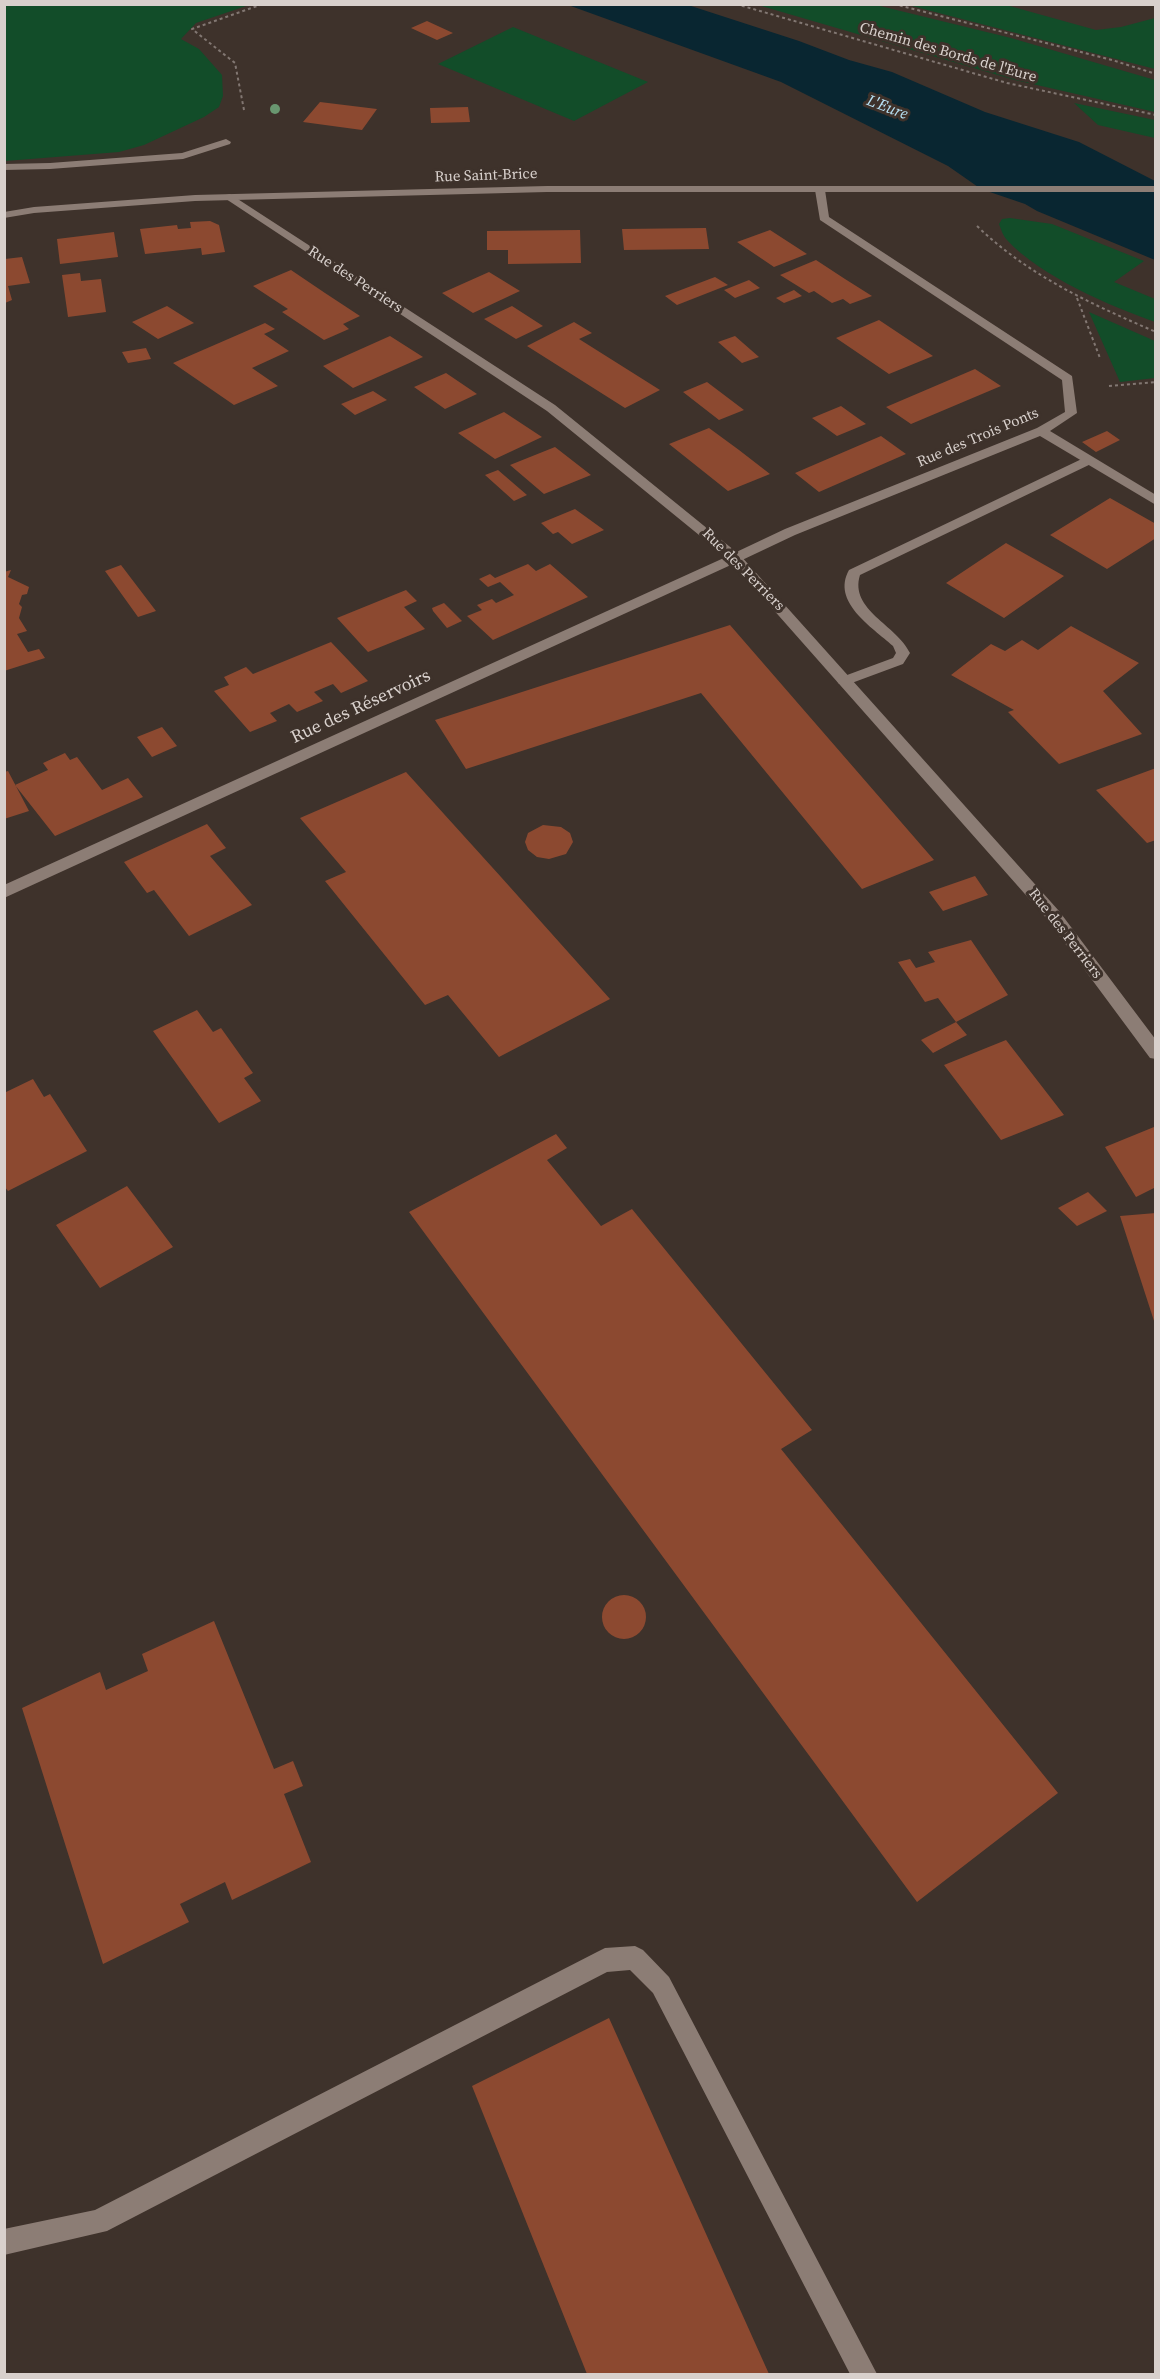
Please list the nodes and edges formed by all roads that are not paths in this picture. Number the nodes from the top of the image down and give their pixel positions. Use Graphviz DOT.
graph roads {
  1 [pos="226,142"];
  2 [pos="4,167"];
  3 [pos="1155,189"];
  4 [pos="820,190"];
  5 [pos="230,197"];
  6 [pos="4,215"];
  7 [pos="1041,431"];
  8 [pos="1088,460"];
  9 [pos="1155,501"];
  10 [pos="735,558"];
  11 [pos="844,681"];
  12 [pos="4,892"];
  13 [pos="1155,1053"];
  14 [pos="4,2242"];
  15 [pos="864,2374"];
  1 -- 2 [label="street"];
  3 -- 4 [label="street, Rue Saint-Brice"];
  4 -- 5 [label="street, Rue Saint-Brice"];
  4 -- 7 [label="street, Rue des Trois Ponts"];
  5 -- 6 [label="street, Rue Saint-Brice"];
  5 -- 10 [label="street, Rue des Perriers"];
  7 -- 8 [label="street"];
  7 -- 10 [label="street, Rue des Trois Ponts"];
  8 -- 9 [label="street"];
  8 -- 11 [label="street"];
  10 -- 11 [label="street, Rue des Perriers"];
  10 -- 12 [label="street, Rue des Réservoirs"];
  11 -- 13 [label="street, Rue des Perriers"];
  14 -- 15 [label="street"];
}
